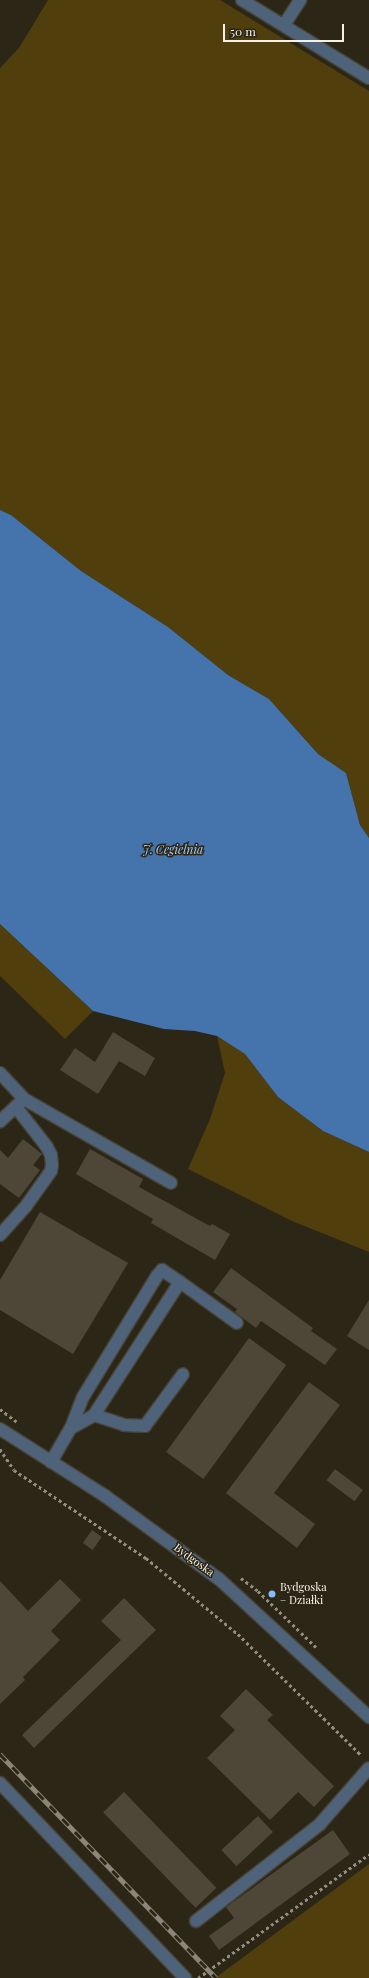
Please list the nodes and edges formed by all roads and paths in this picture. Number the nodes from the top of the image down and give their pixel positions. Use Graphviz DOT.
graph roads {
  1 [pos="242,0"];
  2 [pos="300,0"];
  3 [pos="284,25"];
  4 [pos="369,78"];
  5 [pos="0,1073"];
  6 [pos="20,1103"];
  7 [pos="0,1121"];
  8 [pos="171,1183"];
  9 [pos="0,1236"];
  10 [pos="180,1282"];
  11 [pos="237,1323"];
  12 [pos="183,1374"];
  13 [pos="94,1415"];
  14 [pos="72,1428"];
  15 [pos="0,1429"];
  16 [pos="0,1449"];
  17 [pos="51,1462"];
  18 [pos="369,1717"];
  19 [pos="366,1763"];
  20 [pos="0,1783"];
  21 [pos="369,1854"];
  22 [pos="196,1922"];
  23 [pos="185,1978"];
  24 [pos="198,1978"];
  1 -- 3 [label="street"];
  2 -- 3 [label="street"];
  3 -- 4 [label="street"];
  5 -- 6 [label="street"];
  6 -- 7 [label="street"];
  6 -- 8 [label="street"];
  6 -- 9 [label="street"];
  10 -- 11 [label="street"];
  10 -- 13 [label="street"];
  10 -- 14 [label="street"];
  12 -- 13 [label="street"];
  13 -- 14 [label="street"];
  14 -- 17 [label="street"];
  15 -- 17 [label="street, Bydgoska"];
  16 -- 19 [label="path"];
  17 -- 18 [label="street, Bydgoska"];
  19 -- 22 [label="street"];
  20 -- 23 [label="street"];
  21 -- 24 [label="path"];
}
